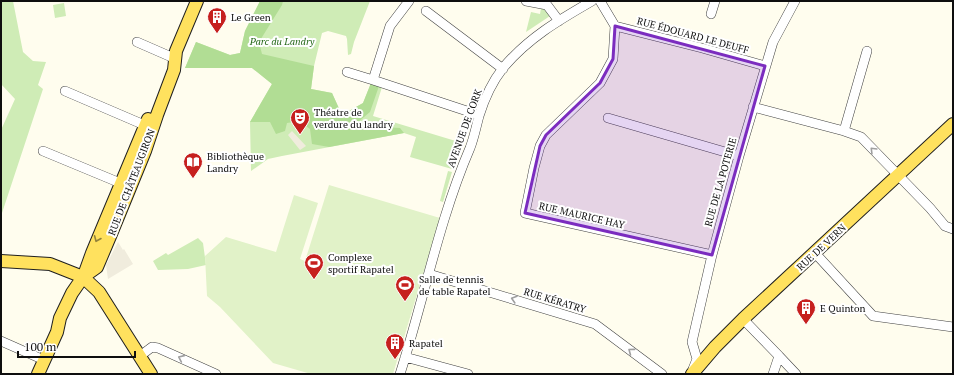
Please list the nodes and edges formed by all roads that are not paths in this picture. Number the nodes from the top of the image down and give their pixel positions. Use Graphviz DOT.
graph roads {
  1 [pos="197,1"];
  2 [pos="202,1"];
  3 [pos="409,1"];
  4 [pos="526,1"];
  5 [pos="592,1"];
  6 [pos="600,1"];
  7 [pos="714,1"];
  8 [pos="795,1"];
  9 [pos="426,11"];
  10 [pos="711,14"];
  11 [pos="559,20"];
  12 [pos="615,26"];
  13 [pos="137,42"];
  14 [pos="867,51"];
  15 [pos="176,59"];
  16 [pos="765,66"];
  17 [pos="502,69"];
  18 [pos="347,72"];
  19 [pos="373,80"];
  20 [pos="65,91"];
  21 [pos="753,107"];
  22 [pos="479,115"];
  23 [pos="608,118"];
  24 [pos="953,124"];
  25 [pos="149,127"];
  26 [pos="844,131"];
  27 [pos="43,151"];
  28 [pos="739,156"];
  29 [pos="898,176"];
  30 [pos="126,186"];
  31 [pos="953,229"];
  32 [pos="815,253"];
  33 [pos="712,254"];
  34 [pos="1,261"];
  35 [pos="429,274"];
  36 [pos="83,277"];
  37 [pos="743,319"];
  38 [pos="953,327"];
  39 [pos="1,341"];
  40 [pos="140,356"];
  41 [pos="779,356"];
  42 [pos="405,357"];
  43 [pos="44,360"];
  44 [pos="38,374"];
  45 [pos="151,374"];
  46 [pos="216,374"];
  47 [pos="400,374"];
  48 [pos="468,374"];
  49 [pos="662,374"];
  50 [pos="692,374"];
  51 [pos="774,374"];
  52 [pos="796,374"];
  1 -- 15 [label="main road, RUE DE CHÂTEAUGIRON"];
  2 -- 15 [label="main road, RUE DE CHÂTEAUGIRON"];
  3 -- 19 [label="street"];
  4 -- 11 [label="street"];
  5 -- 11 [label="street, AVENUE DE CORK"];
  6 -- 12 [label="street"];
  7 -- 10 [label="street"];
  8 -- 16 [label="street, RUE DE LA POTERIE"];
  9 -- 17 [label="street"];
  11 -- 17 [label="street, AVENUE DE CORK"];
  12 -- 16 [label="street, RUE ÉDOUARD LE DEUFF"];
  12 -- 33 [label="street, RUE MAURICE HAY"];
  13 -- 15 [label="street"];
  14 -- 26 [label="street"];
  15 -- 25 [label="main road, RUE DE CHÂTEAUGIRON"];
  16 -- 21 [label="street, RUE DE LA POTERIE"];
  17 -- 22 [label="street, AVENUE DE CORK"];
  18 -- 19 [label="street"];
  19 -- 22 [label="street"];
  20 -- 25 [label="street"];
  21 -- 26 [label="street"];
  21 -- 28 [label="street, RUE DE LA POTERIE"];
  22 -- 35 [label="street, AVENUE DE CORK"];
  23 -- 28 [label="street"];
  24 -- 29 [label="main road, RUE DE VERN"];
  25 -- 30 [label="main road, RUE DE CHÂTEAUGIRON"];
  29 -- 26 [label="street, one-way"];
  27 -- 30 [label="street"];
  28 -- 33 [label="street, RUE DE LA POTERIE"];
  29 -- 31 [label="street"];
  29 -- 32 [label="main road, RUE DE VERN"];
  30 -- 36 [label="main road, RUE DE CHÂTEAUGIRON"];
  32 -- 37 [label="main road, RUE DE VERN"];
  32 -- 38 [label="street"];
  33 -- 50 [label="street, RUE DE LA POTERIE"];
  34 -- 36 [label="main road"];
  35 -- 42 [label="street, AVENUE DE CORK"];
  49 -- 35 [label="street, RUE KÉRATRY, one-way"];
  36 -- 40 [label="main road"];
  36 -- 43 [label="main road"];
  37 -- 41 [label="street"];
  37 -- 50 [label="main road, RUE DE VERN"];
  39 -- 43 [label="street"];
  40 -- 45 [label="main road"];
  46 -- 40 [label="street, one-way"];
  41 -- 51 [label="street"];
  41 -- 52 [label="street"];
  42 -- 47 [label="street, AVENUE DE CORK"];
  42 -- 48 [label="street"];
  43 -- 44 [label="main road"];
}
